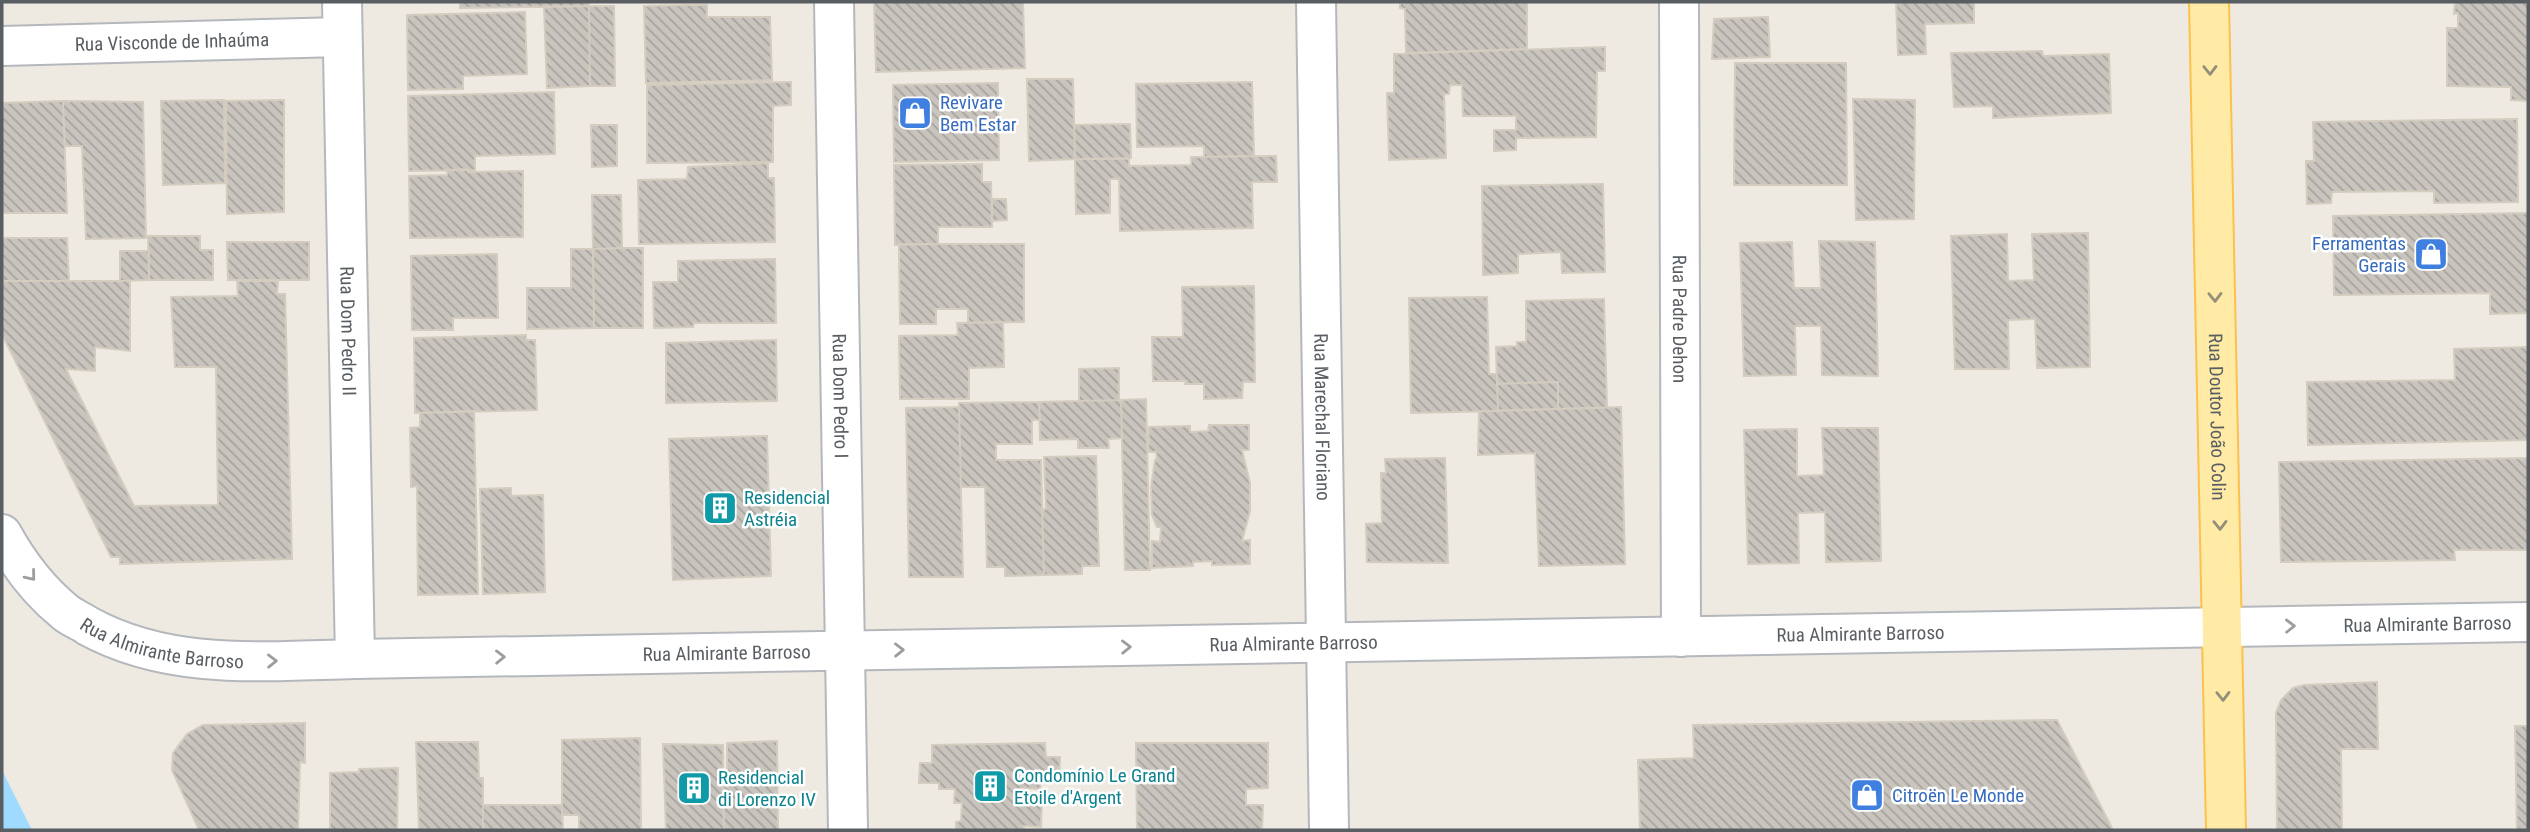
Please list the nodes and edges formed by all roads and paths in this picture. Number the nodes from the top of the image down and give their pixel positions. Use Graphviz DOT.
graph roads {
  1 [pos="834,2"];
  2 [pos="1316,2"];
  3 [pos="1679,2"];
  4 [pos="2209,2"];
  5 [pos="342,20"];
  6 [pos="2,46"];
  7 [pos="2,534"];
  8 [pos="2528,622"];
  9 [pos="2222,628"];
  10 [pos="1681,637"];
  11 [pos="1327,643"];
  12 [pos="845,651"];
  13 [pos="355,660"];
  14 [pos="848,830"];
  15 [pos="1329,830"];
  16 [pos="2226,830"];
  1 -- 12 [label="street, Rua Dom Pedro I"];
  2 -- 11 [label="street, Rua Marechal Floriano"];
  3 -- 10 [label="street, Rua Padre Dehon"];
  4 -- 9 [label="main road, Rua Doutor João Colin, one-way"];
  5 -- 6 [label="street, Rua Visconde de Inhaúma"];
  5 -- 13 [label="street, Rua Dom Pedro II"];
  7 -- 13 [label="street, Rua Almirante Barroso, one-way"];
  9 -- 8 [label="street, Rua Almirante Barroso, one-way"];
  9 -- 10 [label="street, Rua Almirante Barroso"];
  9 -- 16 [label="main road, Rua Doutor João Colin, one-way"];
  10 -- 11 [label="street, Rua Almirante Barroso"];
  12 -- 11 [label="street, Rua Almirante Barroso, one-way"];
  11 -- 15 [label="street, Rua Marechal Floriano"];
  13 -- 12 [label="street, Rua Almirante Barroso, one-way"];
  12 -- 14 [label="street, Rua Dom Pedro I"];
}
